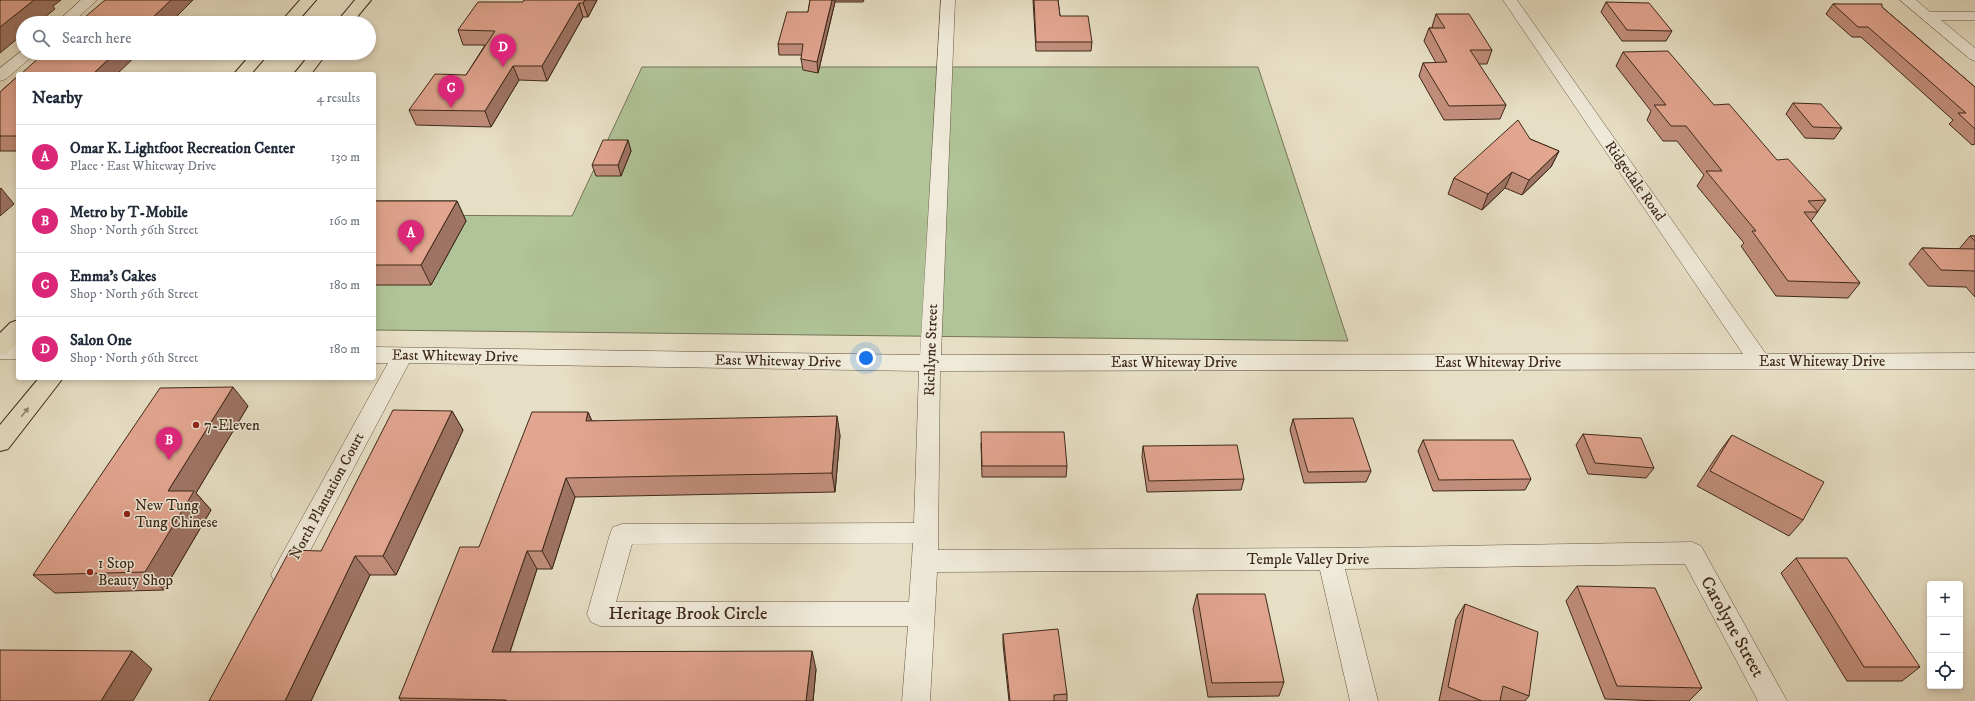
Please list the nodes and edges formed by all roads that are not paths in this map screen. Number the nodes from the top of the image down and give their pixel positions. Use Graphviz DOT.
graph roads {
  1 [pos="90,0"];
  2 [pos="308,0"];
  3 [pos="362,0"];
  4 [pos="948,0"];
  5 [pos="1510,0"];
  6 [pos="1907,0"];
  7 [pos="71,16"];
  8 [pos="294,16"];
  9 [pos="349,16"];
  10 [pos="1927,16"];
  11 [pos="1975,16"];
  12 [pos="1975,56"];
  13 [pos="19,60"];
  14 [pos="255,60"];
  15 [pos="314,60"];
  16 [pos="244,72"];
  17 [pos="304,72"];
  18 [pos="0,76"];
  19 [pos="16,330"];
  20 [pos="0,347"];
  21 [pos="0,351"];
  22 [pos="16,351"];
  23 [pos="376,355"];
  24 [pos="403,355"];
  25 [pos="1975,361"];
  26 [pos="1760,362"];
  27 [pos="930,363"];
  28 [pos="50,380"];
  29 [pos="0,442"];
  30 [pos="926,533"];
  31 [pos="1692,553"];
  32 [pos="1330,559"];
  33 [pos="925,561"];
  34 [pos="272,598"];
  35 [pos="922,614"];
  36 [pos="916,701"];
  37 [pos="1364,701"];
  38 [pos="1773,701"];
  1 -- 7 [label="street"];
  2 -- 8 [label="main road"];
  3 -- 9 [label="main road"];
  4 -- 27 [label="street, Richlyne Street"];
  5 -- 26 [label="street, Ridgedale Road"];
  6 -- 10 [label="street"];
  10 -- 11 [label="street"];
  10 -- 12 [label="street"];
  13 -- 18 [label="street"];
  14 -- 16 [label="main road"];
  15 -- 17 [label="main road"];
  19 -- 20 [label="main road"];
  21 -- 22 [label="street"];
  23 -- 24 [label="street, East Whiteway Drive"];
  24 -- 27 [label="street, East Whiteway Drive"];
  24 -- 34 [label="street, North Plantation Court"];
  25 -- 26 [label="street, East Whiteway Drive"];
  26 -- 27 [label="street, East Whiteway Drive"];
  27 -- 30 [label="street, Richlyne Street"];
  29 -- 28 [label="main road, one-way"];
  30 -- 33 [label="street, Richlyne Street"];
  30 -- 35 [label="street, Heritage Brook Circle"];
  31 -- 32 [label="street, Temple Valley Drive"];
  31 -- 38 [label="street, Carolyne Street"];
  32 -- 33 [label="street, Temple Valley Drive"];
  32 -- 37 [label="street"];
  33 -- 35 [label="street, Richlyne Street"];
  35 -- 36 [label="street, Richlyne Street"];
}
